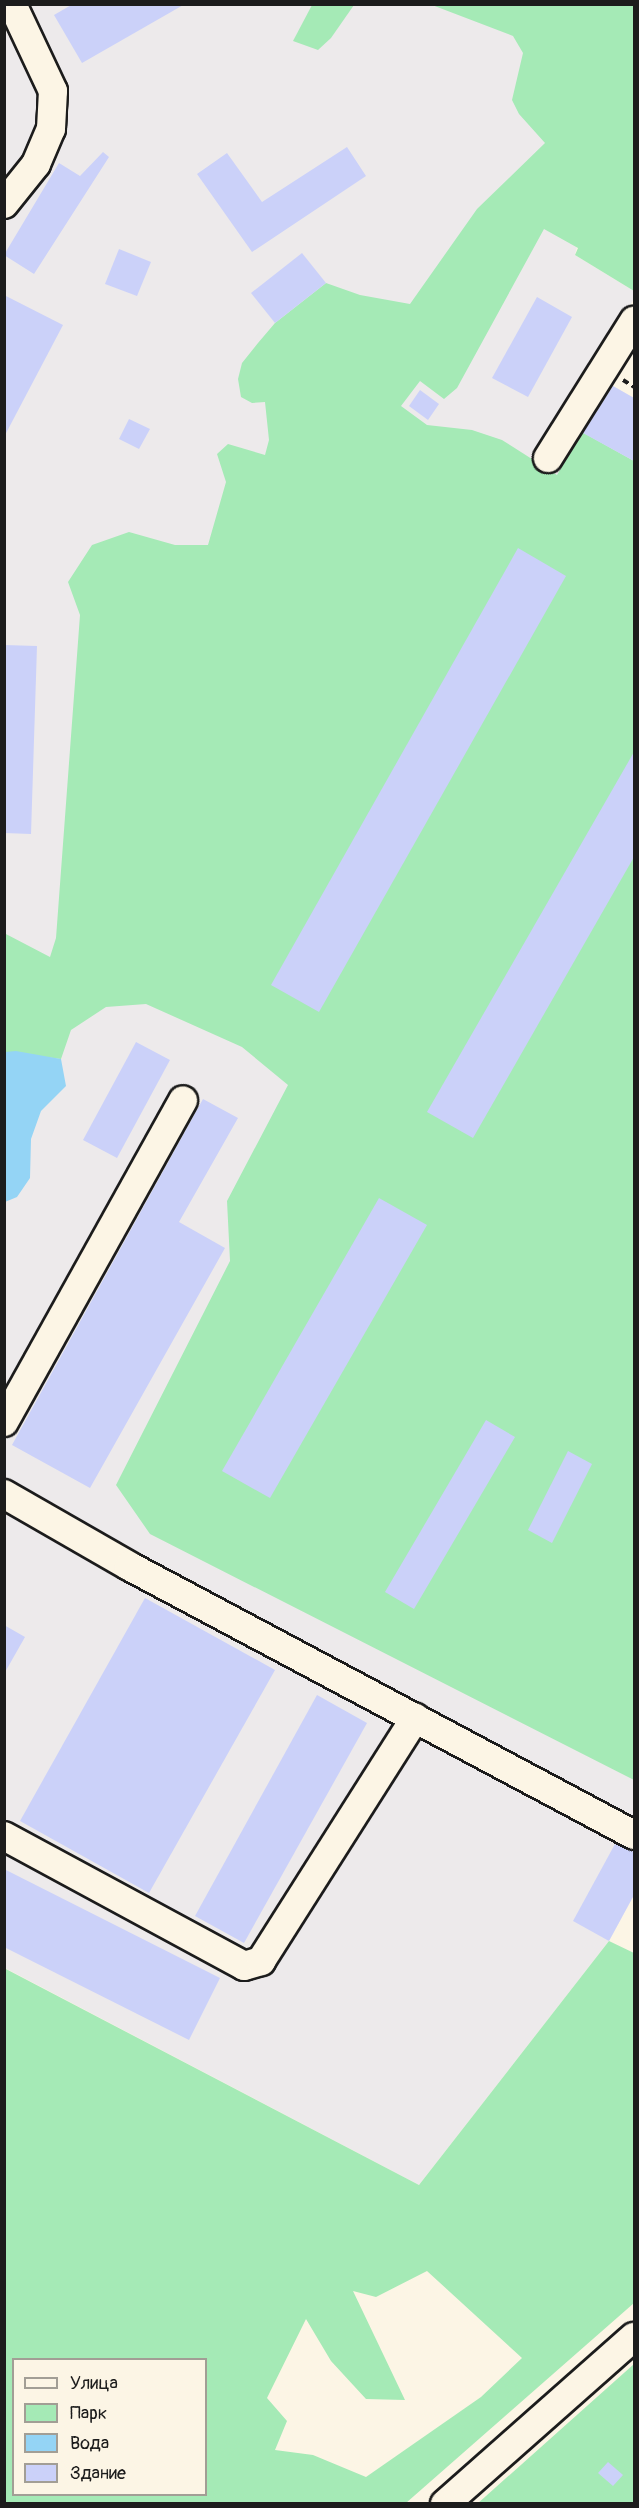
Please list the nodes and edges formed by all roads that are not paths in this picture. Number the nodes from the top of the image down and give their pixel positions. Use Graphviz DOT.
graph roads {
  1 [pos="12,4"];
  2 [pos="4,204"];
  3 [pos="634,321"];
  4 [pos="548,458"];
  5 [pos="183,1100"];
  6 [pos="4,1422"];
  7 [pos="4,1494"];
  8 [pos="415,1718"];
  9 [pos="634,1835"];
  10 [pos="4,1836"];
  11 [pos="634,2337"];
  12 [pos="445,2504"];
  1 -- 2 [label="street"];
  3 -- 4 [label="street"];
  5 -- 6 [label="street"];
  7 -- 8 [label="street"];
  8 -- 9 [label="street"];
  8 -- 10 [label="street"];
  11 -- 12 [label="street"];
}
